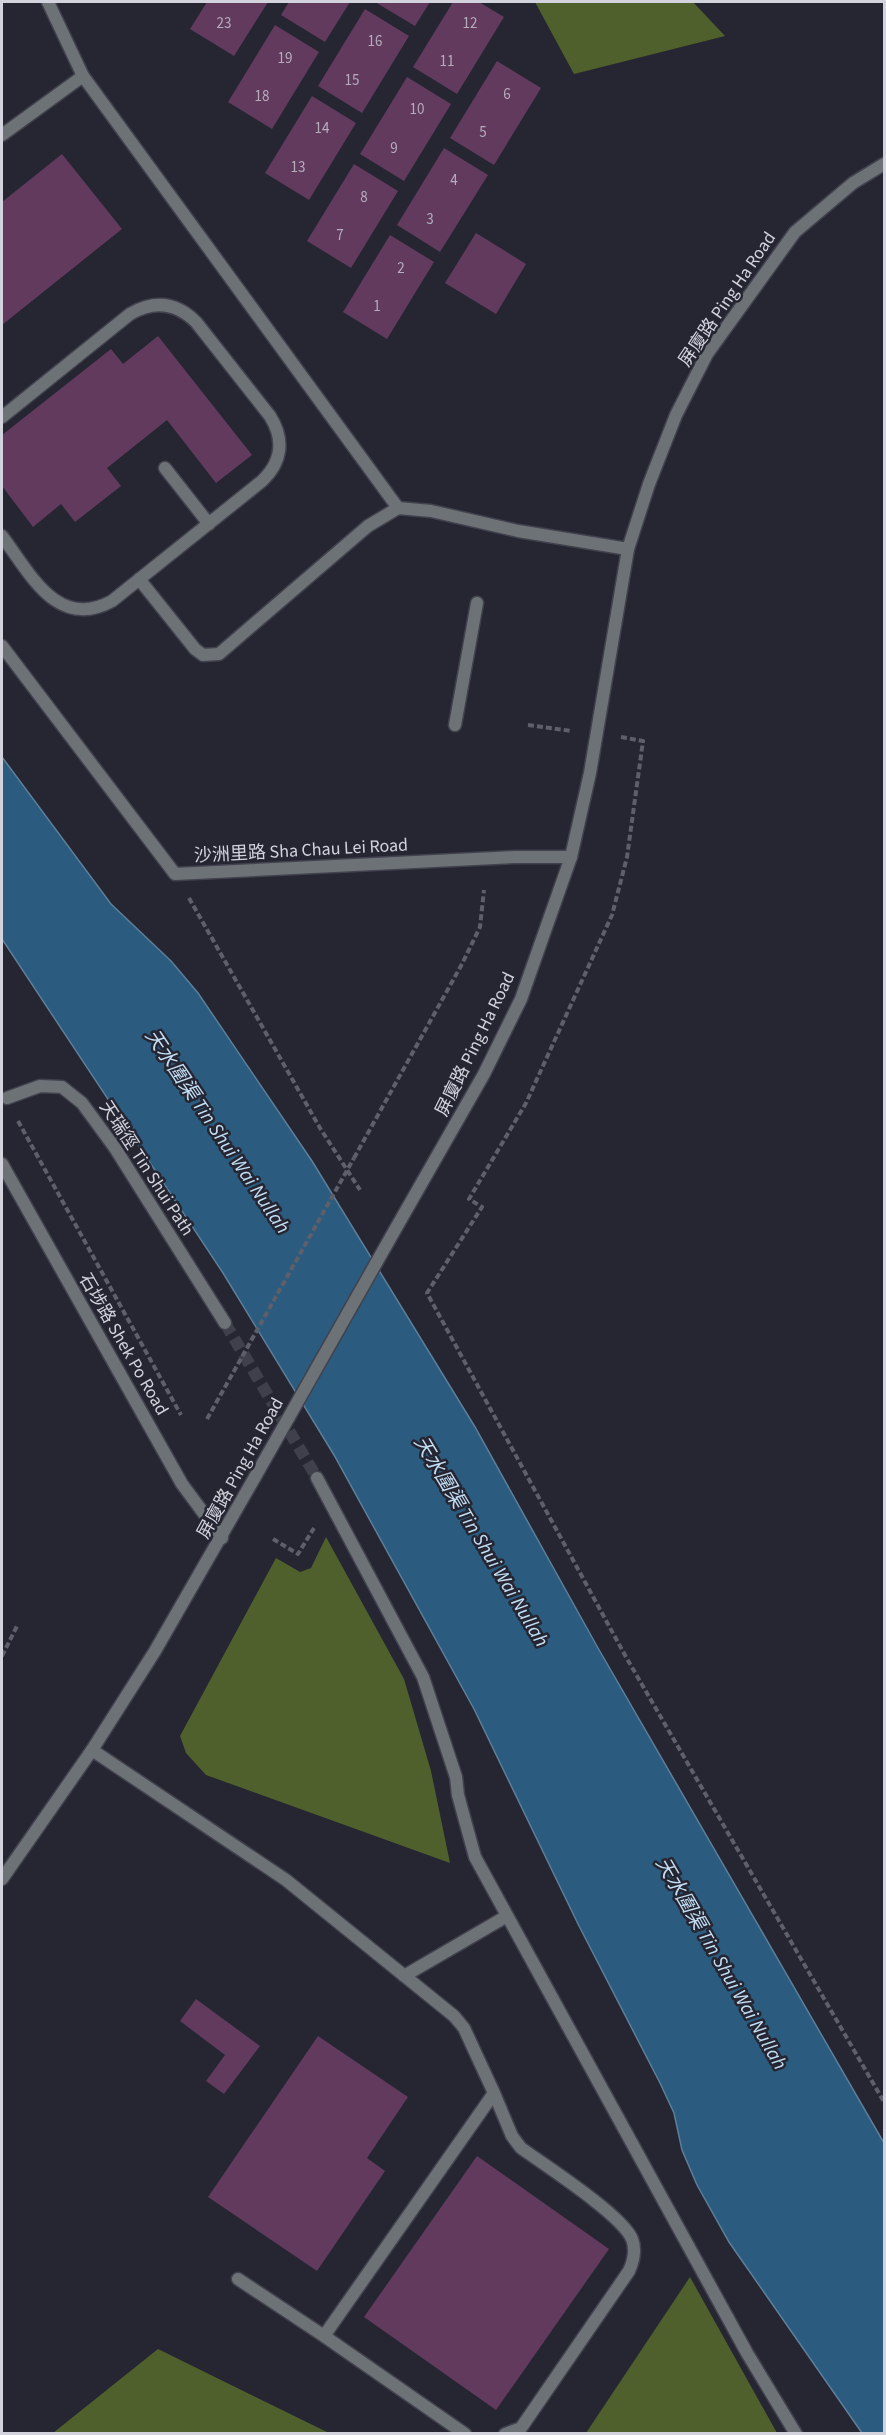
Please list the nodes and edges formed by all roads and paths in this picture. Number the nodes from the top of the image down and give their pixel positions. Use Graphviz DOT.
graph roads {
  1 [pos="48,2"];
  2 [pos="83,76"];
  3 [pos="2,135"];
  4 [pos="885,164"];
  5 [pos="2,417"];
  6 [pos="165,468"];
  7 [pos="398,508"];
  8 [pos="209,524"];
  9 [pos="2,536"];
  10 [pos="628,549"];
  11 [pos="139,579"];
  12 [pos="477,603"];
  13 [pos="2,646"];
  14 [pos="455,725"];
  15 [pos="528,725"];
  16 [pos="597,734"];
  17 [pos="571,857"];
  18 [pos="175,874"];
  19 [pos="484,890"];
  20 [pos="7,1098"];
  21 [pos="2,1164"];
  22 [pos="360,1190"];
  23 [pos="225,1323"];
  24 [pos="181,1415"];
  25 [pos="207,1419"];
  26 [pos="317,1478"];
  27 [pos="330,1502"];
  28 [pos="222,1538"];
  29 [pos="273,1539"];
  30 [pos="18,1624"];
  31 [pos="2,1656"];
  32 [pos="92,1750"];
  33 [pos="2,1878"];
  34 [pos="507,1916"];
  35 [pos="404,1976"];
  36 [pos="494,2093"];
  37 [pos="885,2102"];
  38 [pos="238,2279"];
  39 [pos="324,2336"];
  40 [pos="465,2433"];
  41 [pos="505,2433"];
  42 [pos="796,2433"];
  1 -- 2 [label="street"];
  2 -- 3 [label="street"];
  2 -- 7 [label="street"];
  4 -- 10 [label="street, 屏廈路 Ping Ha Road"];
  5 -- 8 [label="street"];
  6 -- 8 [label="street"];
  7 -- 10 [label="street"];
  7 -- 11 [label="street"];
  8 -- 11 [label="street"];
  9 -- 11 [label="street"];
  10 -- 16 [label="street, 屏廈路 Ping Ha Road"];
  12 -- 14 [label="street"];
  13 -- 18 [label="street, 沙洲里路 Sha Chau Lei Road"];
  15 -- 16 [label="path"];
  16 -- 17 [label="street, 屏廈路 Ping Ha Road"];
  16 -- 37 [label="path"];
  17 -- 18 [label="street, 沙洲里路 Sha Chau Lei Road"];
  17 -- 28 [label="street, 屏廈路 Ping Ha Road, bridge"];
  18 -- 22 [label="path"];
  19 -- 25 [label="path, bridge"];
  20 -- 23 [label="street, 天瑞徑 Tin Shui Path"];
  20 -- 24 [label="path"];
  21 -- 28 [label="street, 石埗路 Shek Po Road"];
  26 -- 27 [label="street"];
  27 -- 29 [label="path"];
  27 -- 34 [label="street"];
  28 -- 32 [label="street, 屏廈路 Ping Ha Road"];
  30 -- 31 [label="path"];
  32 -- 33 [label="street, 屏廈路 Ping Ha Road"];
  32 -- 35 [label="street"];
  34 -- 35 [label="street"];
  34 -- 42 [label="street"];
  35 -- 36 [label="street"];
  36 -- 39 [label="street"];
  36 -- 41 [label="street"];
  38 -- 39 [label="street"];
  39 -- 40 [label="street"];
}
